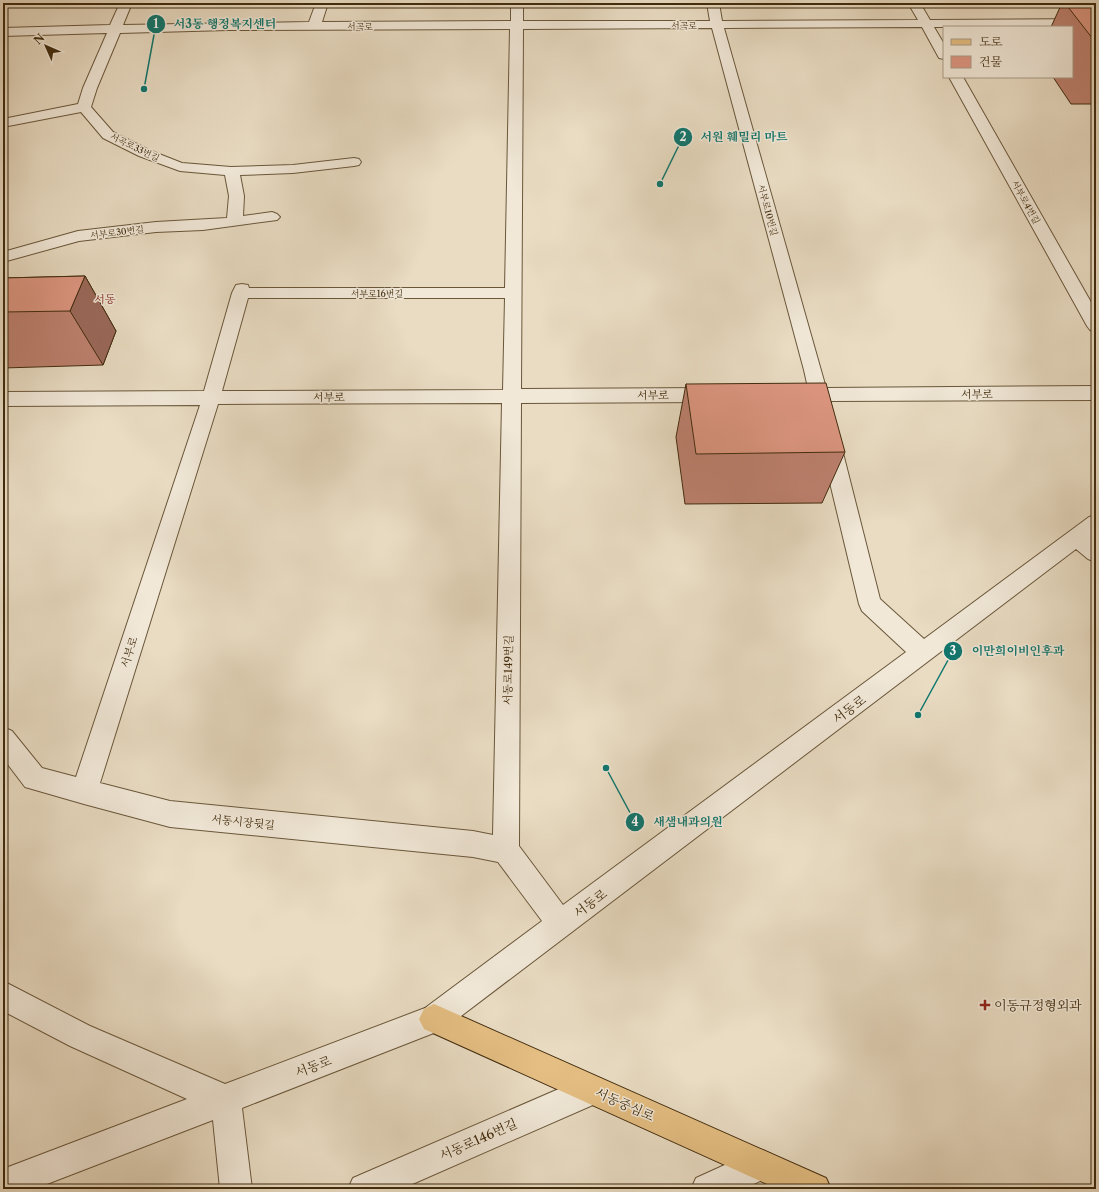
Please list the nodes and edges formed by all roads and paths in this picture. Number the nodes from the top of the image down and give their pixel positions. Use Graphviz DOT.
graph roads {
  1 [pos="126,3"];
  2 [pos="322,3"];
  3 [pos="517,3"];
  4 [pos="713,3"];
  5 [pos="914,3"];
  6 [pos="1096,24"];
  7 [pos="517,25"];
  8 [pos="717,25"];
  9 [pos="927,25"];
  10 [pos="314,26"];
  11 [pos="115,29"];
  12 [pos="3,32"];
  13 [pos="943,53"];
  14 [pos="957,78"];
  15 [pos="84,107"];
  16 [pos="3,123"];
  17 [pos="354,162"];
  18 [pos="231,171"];
  19 [pos="272,216"];
  20 [pos="234,220"];
  21 [pos="3,257"];
  22 [pos="241,291"];
  23 [pos="513,293"];
  24 [pos="1096,326"];
  25 [pos="1096,393"];
  26 [pos="732,395"];
  27 [pos="779,395"];
  28 [pos="818,395"];
  29 [pos="510,396"];
  30 [pos="210,398"];
  31 [pos="3,399"];
  32 [pos="1096,523"];
  33 [pos="1077,538"];
  34 [pos="1096,553"];
  35 [pos="923,653"];
  36 [pos="3,739"];
  37 [pos="84,792"];
  38 [pos="506,850"];
  39 [pos="562,925"];
  40 [pos="3,995"];
  41 [pos="434,1019"];
  42 [pos="592,1090"];
  43 [pos="226,1100"];
  44 [pos="760,1165"];
  45 [pos="3,1185"];
  46 [pos="236,1189"];
  47 [pos="364,1189"];
  48 [pos="707,1189"];
  49 [pos="815,1189"];
  1 -- 11 [label="street"];
  2 -- 10 [label="street"];
  3 -- 7 [label="street"];
  4 -- 8 [label="street"];
  5 -- 9 [label="street"];
  6 -- 9 [label="street, 서곡로"];
  7 -- 8 [label="street, 서곡로"];
  7 -- 10 [label="street, 서곡로"];
  7 -- 23 [label="street"];
  8 -- 9 [label="street, 서곡로"];
  8 -- 28 [label="street, 서부로10번길"];
  9 -- 13 [label="street"];
  10 -- 11 [label="street, 서곡로"];
  11 -- 12 [label="street, 서곡로"];
  11 -- 15 [label="street"];
  14 -- 24 [label="street, 서부로4번길"];
  15 -- 16 [label="street"];
  15 -- 18 [label="street, 서곡로33번길"];
  17 -- 18 [label="street, 서곡로33번길"];
  18 -- 20 [label="street"];
  19 -- 20 [label="street"];
  20 -- 21 [label="street, 서부로30번길"];
  22 -- 23 [label="street, 서부로16번길"];
  22 -- 30 [label="street, 서부로"];
  23 -- 29 [label="street"];
  25 -- 28 [label="street, 서부로"];
  26 -- 29 [label="street, 서부로"];
  27 -- 28 [label="street, 서부로"];
  28 -- 35 [label="street"];
  29 -- 30 [label="street, 서부로"];
  29 -- 38 [label="street, 서동로149번길"];
  30 -- 31 [label="street, 서부로"];
  30 -- 37 [label="street, 서부로"];
  32 -- 33 [label="street, 서동로"];
  33 -- 34 [label="street"];
  33 -- 35 [label="street, 서동로"];
  35 -- 39 [label="street, 서동로"];
  36 -- 37 [label="street, 서동시장뒷길"];
  37 -- 38 [label="street, 서동시장뒷길"];
  38 -- 39 [label="street"];
  39 -- 41 [label="street, 서동로"];
  40 -- 43 [label="street"];
  41 -- 42 [label="main road, 서동중심로"];
  41 -- 43 [label="street, 서동로"];
  42 -- 44 [label="main road, 서동중심로"];
  42 -- 47 [label="street, 서동로146번길"];
  43 -- 45 [label="street, 서동로"];
  43 -- 46 [label="street"];
  44 -- 48 [label="street"];
  44 -- 49 [label="main road, 서동중심로"];
}
